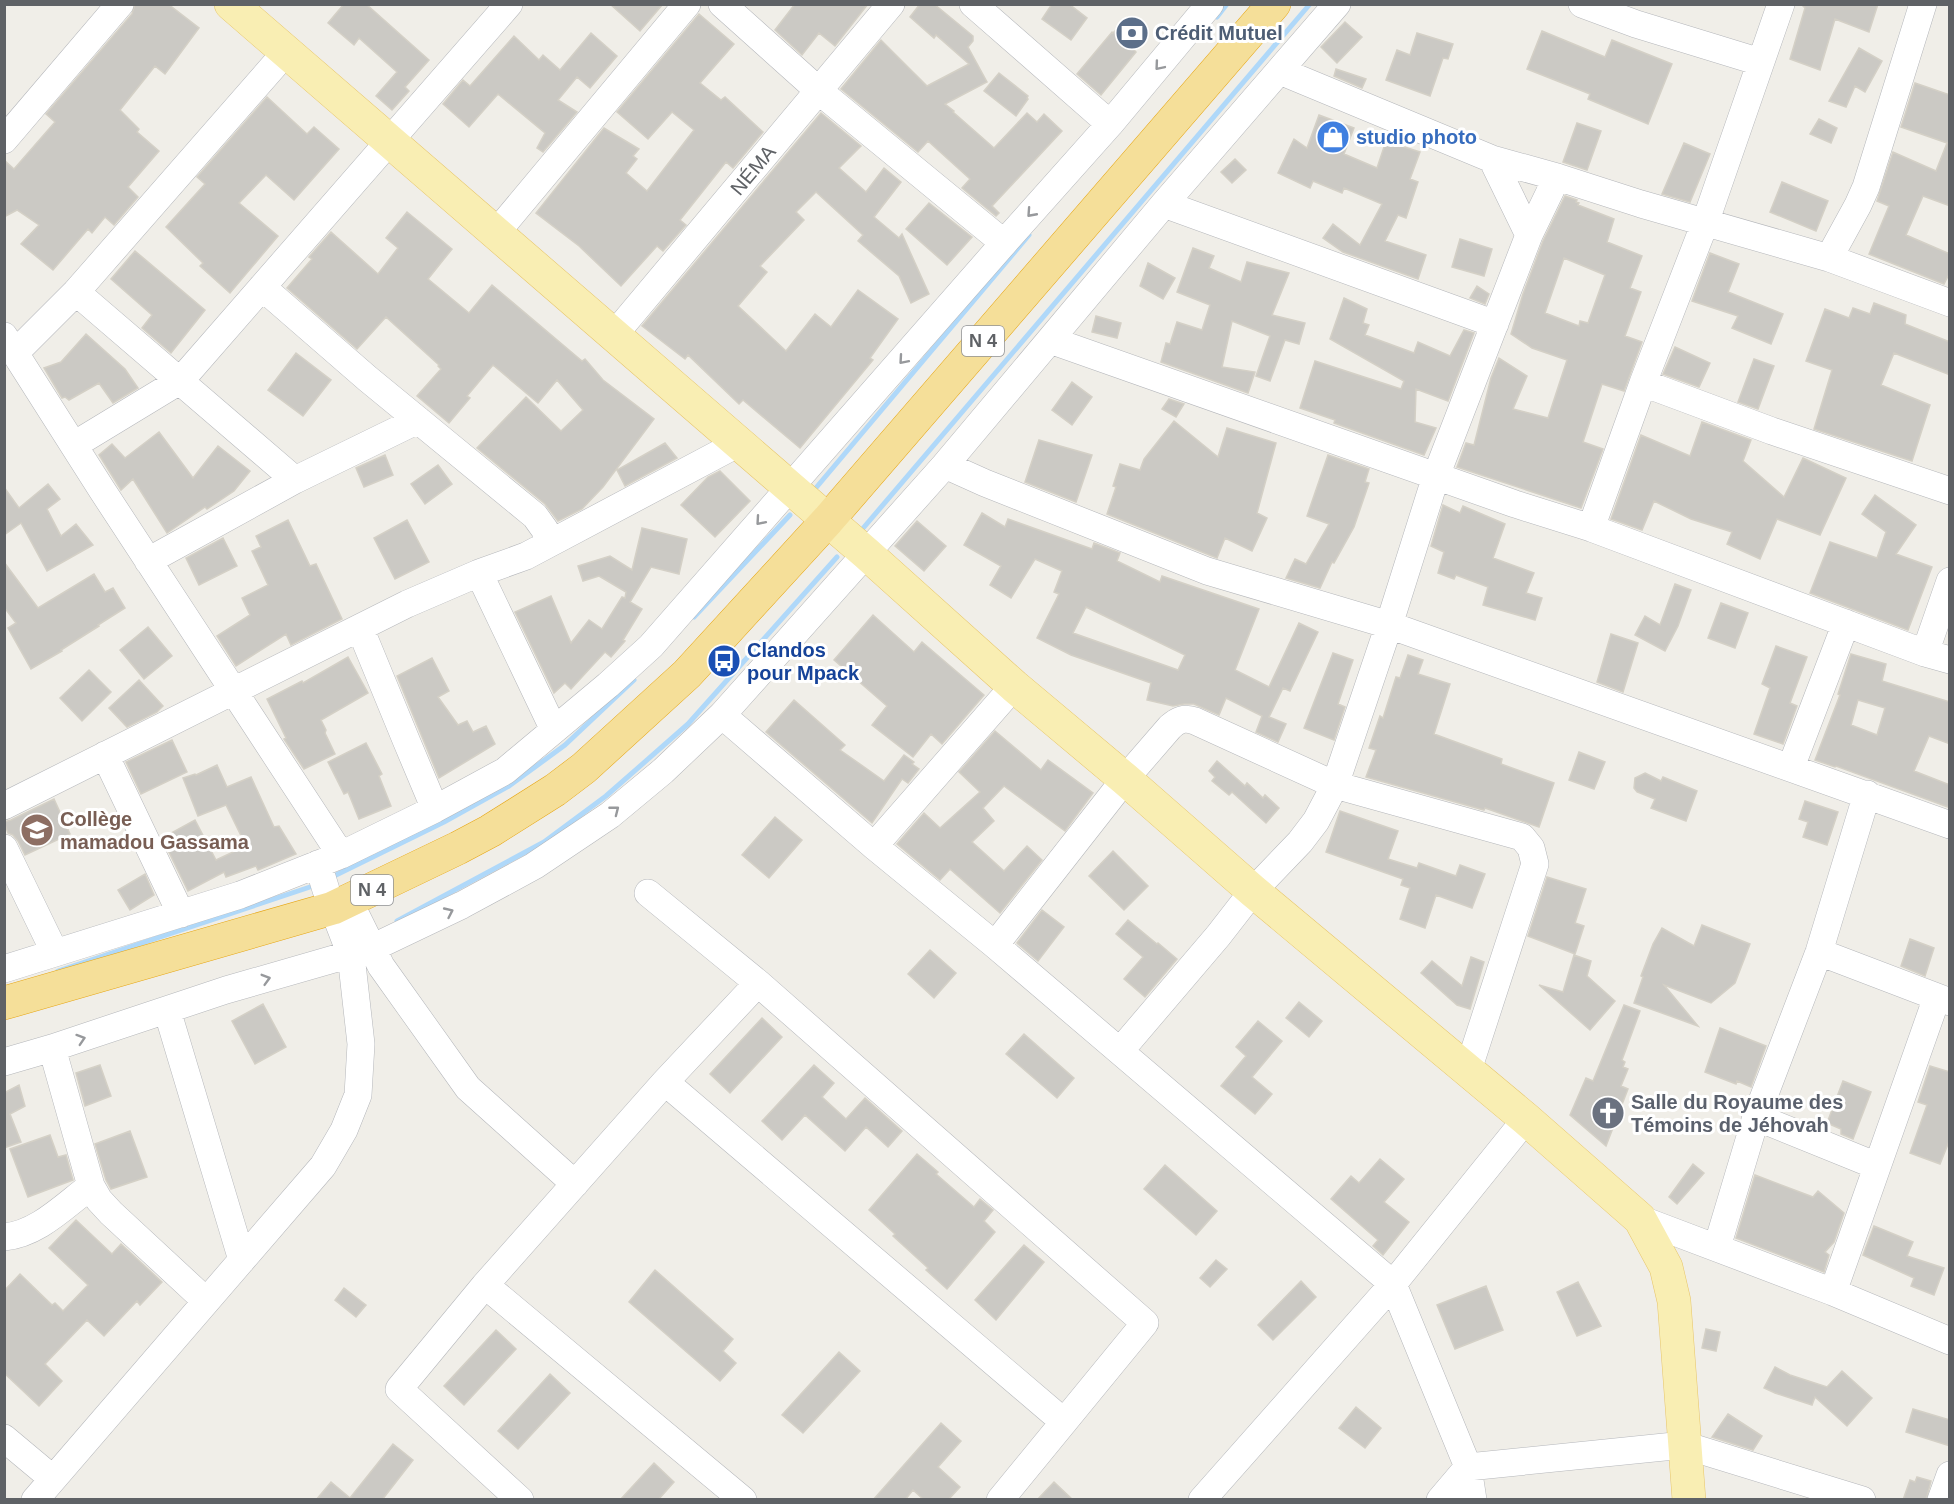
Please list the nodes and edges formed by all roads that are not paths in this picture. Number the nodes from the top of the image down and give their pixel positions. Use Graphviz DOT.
graph roads {
  1 [pos="120,4"];
  2 [pos="231,4"];
  3 [pos="687,4"];
  4 [pos="722,4"];
  5 [pos="891,4"];
  6 [pos="973,4"];
  7 [pos="1210,4"];
  8 [pos="1274,4"];
  9 [pos="1337,4"];
  10 [pos="1582,4"];
  11 [pos="1781,4"];
  12 [pos="1923,4"];
  13 [pos="502,7"];
  14 [pos="286,52"];
  15 [pos="1760,62"];
  16 [pos="1280,71"];
  17 [pos="819,91"];
  18 [pos="1110,124"];
  19 [pos="4,140"];
  20 [pos="389,140"];
  21 [pos="1492,159"];
  22 [pos="1557,177"];
  23 [pos="1164,204"];
  24 [pos="1705,223"];
  25 [pos="496,233"];
  26 [pos="1528,235"];
  27 [pos="1004,243"];
  28 [pos="1829,258"];
  29 [pos="262,286"];
  30 [pos="76,292"];
  31 [pos="1950,303"];
  32 [pos="1495,324"];
  33 [pos="614,335"];
  34 [pos="1050,340"];
  35 [pos="10,344"];
  36 [pos="181,380"];
  37 [pos="1643,383"];
  38 [pos="418,420"];
  39 [pos="739,443"];
  40 [pos="74,445"];
  41 [pos="945,465"];
  42 [pos="1436,476"];
  43 [pos="295,480"];
  44 [pos="790,487"];
  45 [pos="1950,491"];
  46 [pos="828,520"];
  47 [pos="1591,528"];
  48 [pos="548,543"];
  49 [pos="867,554"];
  50 [pos="148,561"];
  51 [pos="479,573"];
  52 [pos="1950,581"];
  53 [pos="1846,623"];
  54 [pos="1389,625"];
  55 [pos="360,628"];
  56 [pos="1937,656"];
  57 [pos="1014,686"];
  58 [pos="233,692"];
  59 [pos="722,715"];
  60 [pos="554,730"];
  61 [pos="105,755"];
  62 [pos="1791,767"];
  63 [pos="1125,779"];
  64 [pos="1335,785"];
  65 [pos="1867,794"];
  66 [pos="4,806"];
  67 [pos="435,809"];
  68 [pos="1950,825"];
  69 [pos="874,846"];
  70 [pos="4,848"];
  71 [pos="329,859"];
  72 [pos="1252,891"];
  73 [pos="648,893"];
  74 [pos="341,904"];
  75 [pos="181,914"];
  76 [pos="995,945"];
  77 [pos="362,951"];
  78 [pos="1819,952"];
  79 [pos="55,953"];
  80 [pos="4,969"];
  81 [pos="758,983"];
  82 [pos="1943,1000"];
  83 [pos="4,1003"];
  84 [pos="167,1010"];
  85 [pos="52,1048"];
  86 [pos="1120,1051"];
  87 [pos="4,1062"];
  88 [pos="1468,1070"];
  89 [pos="665,1082"];
  90 [pos="1756,1117"];
  91 [pos="1527,1119"];
  92 [pos="1877,1166"];
  93 [pos="574,1184"];
  94 [pos="91,1186"];
  95 [pos="1640,1219"];
  96 [pos="4,1237"];
  97 [pos="1716,1247"];
  98 [pos="242,1260"];
  99 [pos="1393,1284"];
  100 [pos="485,1285"];
  101 [pos="1833,1292"];
  102 [pos="206,1301"];
  103 [pos="1950,1341"];
  104 [pos="1064,1422"];
  105 [pos="4,1438"];
  106 [pos="1684,1445"];
  107 [pos="1468,1467"];
  108 [pos="1950,1475"];
  109 [pos="53,1479"];
  110 [pos="35,1500"];
  111 [pos="520,1500"];
  112 [pos="743,1500"];
  113 [pos="1000,1500"];
  114 [pos="1202,1500"];
  115 [pos="1440,1500"];
  116 [pos="1473,1500"];
  117 [pos="1689,1500"];
  118 [pos="1862,1500"];
  119 [pos="1941,1500"];
  1 -- 19 [label="street"];
  2 -- 14 [label="main road"];
  3 -- 25 [label="street"];
  4 -- 17 [label="street"];
  5 -- 17 [label="street, NÉMA"];
  6 -- 18 [label="street"];
  7 -- 18 [label="street, one-way"];
  8 -- 46 [label="highway, N 4"];
  9 -- 16 [label="street"];
  10 -- 15 [label="street"];
  11 -- 15 [label="street"];
  12 -- 28 [label="street"];
  13 -- 20 [label="street"];
  14 -- 20 [label="main road"];
  14 -- 30 [label="street"];
  15 -- 24 [label="street"];
  16 -- 21 [label="street"];
  16 -- 23 [label="street"];
  17 -- 27 [label="street"];
  17 -- 33 [label="street, NÉMA"];
  18 -- 27 [label="street, one-way"];
  20 -- 25 [label="main road"];
  20 -- 29 [label="street"];
  21 -- 22 [label="street"];
  21 -- 26 [label="street"];
  22 -- 24 [label="street"];
  22 -- 26 [label="street"];
  23 -- 32 [label="street"];
  23 -- 34 [label="street"];
  24 -- 28 [label="street"];
  24 -- 37 [label="street"];
  25 -- 33 [label="main road"];
  26 -- 32 [label="street"];
  27 -- 44 [label="street, one-way"];
  28 -- 31 [label="street"];
  29 -- 36 [label="street"];
  29 -- 38 [label="street"];
  30 -- 35 [label="street"];
  30 -- 36 [label="street"];
  32 -- 42 [label="street"];
  33 -- 39 [label="main road"];
  34 -- 41 [label="street"];
  34 -- 42 [label="street"];
  35 -- 40 [label="street"];
  36 -- 40 [label="street"];
  36 -- 43 [label="street"];
  37 -- 45 [label="street"];
  37 -- 47 [label="street"];
  38 -- 43 [label="street"];
  38 -- 48 [label="street"];
  39 -- 44 [label="main road"];
  39 -- 48 [label="street"];
  40 -- 50 [label="street"];
  41 -- 49 [label="street"];
  41 -- 54 [label="street"];
  42 -- 47 [label="street"];
  42 -- 54 [label="street"];
  43 -- 50 [label="street"];
  44 -- 46 [label="main road"];
  44 -- 60 [label="street, one-way"];
  46 -- 49 [label="main road"];
  46 -- 74 [label="highway, N 4"];
  47 -- 53 [label="street"];
  48 -- 51 [label="street"];
  49 -- 57 [label="main road"];
  49 -- 59 [label="street"];
  50 -- 58 [label="street"];
  51 -- 55 [label="street"];
  51 -- 60 [label="street"];
  52 -- 56 [label="street"];
  53 -- 56 [label="street"];
  53 -- 62 [label="street"];
  54 -- 62 [label="street"];
  54 -- 64 [label="street"];
  55 -- 58 [label="street"];
  55 -- 67 [label="street"];
  57 -- 63 [label="main road"];
  57 -- 69 [label="street"];
  58 -- 61 [label="street"];
  58 -- 71 [label="street"];
  59 -- 69 [label="street"];
  77 -- 59 [label="street, one-way"];
  60 -- 67 [label="street"];
  61 -- 66 [label="street"];
  61 -- 75 [label="street"];
  62 -- 65 [label="street"];
  63 -- 64 [label="street"];
  63 -- 72 [label="main road"];
  63 -- 76 [label="street"];
  64 -- 72 [label="street"];
  64 -- 88 [label="street"];
  65 -- 68 [label="street"];
  65 -- 78 [label="street"];
  67 -- 71 [label="street"];
  69 -- 76 [label="street"];
  70 -- 79 [label="street"];
  71 -- 74 [label="street"];
  71 -- 75 [label="street"];
  72 -- 86 [label="street"];
  72 -- 88 [label="main road"];
  73 -- 81 [label="street"];
  74 -- 77 [label="street"];
  74 -- 83 [label="highway, N 4"];
  75 -- 79 [label="street"];
  76 -- 86 [label="street"];
  84 -- 77 [label="street, one-way"];
  77 -- 93 [label="street"];
  77 -- 98 [label="street"];
  78 -- 82 [label="street"];
  78 -- 90 [label="street"];
  79 -- 80 [label="street"];
  81 -- 89 [label="street"];
  81 -- 104 [label="street"];
  82 -- 92 [label="street"];
  85 -- 84 [label="street, one-way"];
  84 -- 98 [label="street"];
  85 -- 87 [label="street"];
  85 -- 94 [label="street"];
  86 -- 99 [label="street"];
  88 -- 91 [label="main road"];
  89 -- 93 [label="street"];
  89 -- 104 [label="street"];
  90 -- 92 [label="street"];
  90 -- 97 [label="street"];
  91 -- 95 [label="main road"];
  91 -- 99 [label="street"];
  92 -- 101 [label="street"];
  93 -- 100 [label="street"];
  94 -- 96 [label="street"];
  94 -- 102 [label="street"];
  95 -- 97 [label="street"];
  95 -- 106 [label="main road"];
  97 -- 101 [label="street"];
  98 -- 102 [label="street"];
  99 -- 107 [label="street"];
  99 -- 114 [label="street"];
  100 -- 111 [label="street"];
  100 -- 112 [label="street"];
  101 -- 103 [label="street"];
  102 -- 109 [label="street"];
  104 -- 113 [label="street"];
  105 -- 109 [label="street"];
  106 -- 107 [label="street"];
  106 -- 117 [label="main road"];
  106 -- 118 [label="street"];
  107 -- 115 [label="street"];
  107 -- 116 [label="street"];
  108 -- 119 [label="street"];
  109 -- 110 [label="street"];
}
